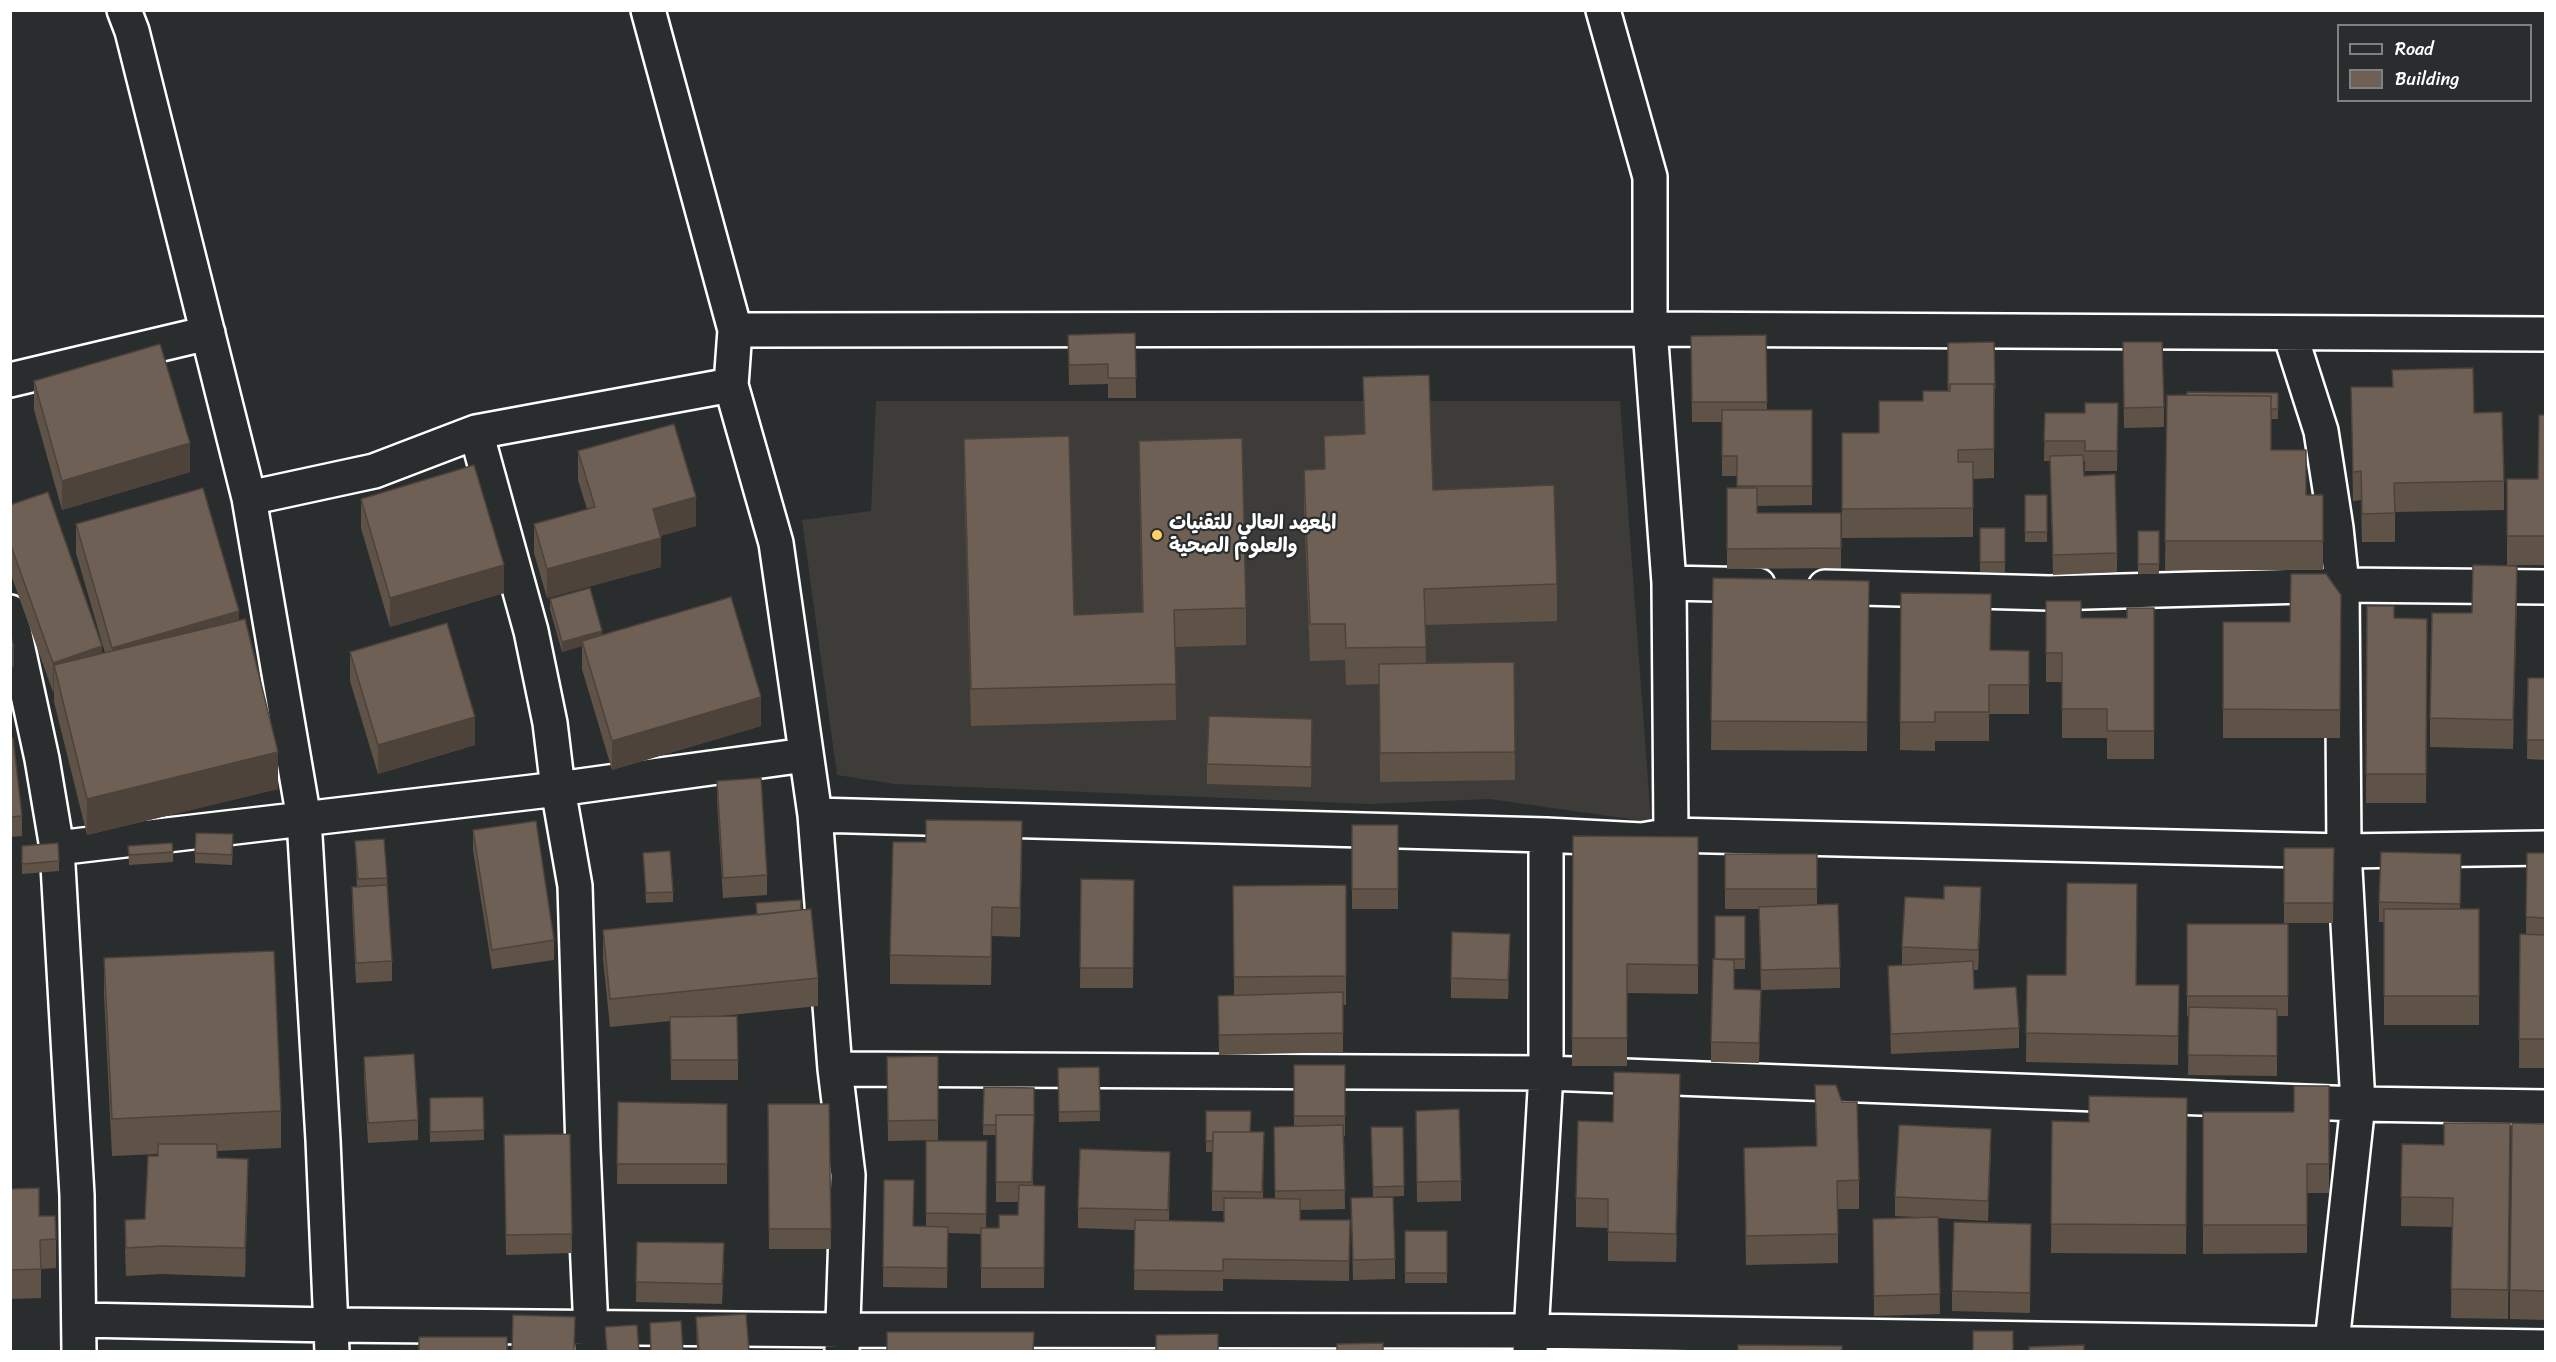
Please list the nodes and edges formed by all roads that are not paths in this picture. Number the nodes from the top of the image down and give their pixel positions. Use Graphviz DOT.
graph roads {
  1 [pos="124,10"];
  2 [pos="648,10"];
  3 [pos="1603,10"];
  4 [pos="1650,329"];
  5 [pos="735,330"];
  6 [pos="208,333"];
  7 [pos="2290,334"];
  8 [pos="2546,334"];
  9 [pos="10,380"];
  10 [pos="731,386"];
  11 [pos="476,432"];
  12 [pos="249,498"];
  13 [pos="1669,583"];
  14 [pos="2342,585"];
  15 [pos="2546,588"];
  16 [pos="10,612"];
  17 [pos="805,755"];
  18 [pos="558,789"];
  19 [pos="815,815"];
  20 [pos="304,819"];
  21 [pos="1546,836"];
  22 [pos="1671,836"];
  23 [pos="57,848"];
  24 [pos="2546,848"];
  25 [pos="2344,851"];
  26 [pos="835,1068"];
  27 [pos="1546,1073"];
  28 [pos="2358,1104"];
  29 [pos="2546,1107"];
  30 [pos="79,1336"];
  31 [pos="332,1338"];
  32 [pos="592,1339"];
  33 [pos="842,1341"];
  34 [pos="1530,1341"];
  35 [pos="2331,1347"];
  36 [pos="2546,1347"];
  1 -- 6 [label="street"];
  2 -- 5 [label="street"];
  3 -- 4 [label="street"];
  4 -- 5 [label="street"];
  4 -- 7 [label="street"];
  4 -- 13 [label="street"];
  5 -- 10 [label="street"];
  6 -- 9 [label="street"];
  6 -- 12 [label="street"];
  7 -- 8 [label="street"];
  7 -- 14 [label="street"];
  10 -- 11 [label="street"];
  10 -- 17 [label="street"];
  11 -- 12 [label="street"];
  11 -- 18 [label="street"];
  12 -- 20 [label="street"];
  13 -- 14 [label="street"];
  13 -- 22 [label="street"];
  14 -- 15 [label="street"];
  14 -- 25 [label="street"];
  16 -- 23 [label="street"];
  17 -- 18 [label="street"];
  17 -- 19 [label="street"];
  18 -- 20 [label="street"];
  18 -- 32 [label="street"];
  19 -- 21 [label="street"];
  19 -- 26 [label="street"];
  20 -- 23 [label="street"];
  20 -- 31 [label="street"];
  21 -- 22 [label="street"];
  21 -- 27 [label="street"];
  22 -- 25 [label="street"];
  23 -- 30 [label="street"];
  24 -- 25 [label="street"];
  25 -- 28 [label="street"];
  26 -- 27 [label="street"];
  26 -- 33 [label="street"];
  27 -- 28 [label="street"];
  27 -- 34 [label="street"];
  28 -- 29 [label="street"];
  28 -- 35 [label="street"];
  30 -- 31 [label="street"];
  31 -- 32 [label="street"];
  32 -- 33 [label="street"];
  33 -- 34 [label="street"];
  34 -- 35 [label="street"];
  35 -- 36 [label="street"];
}
